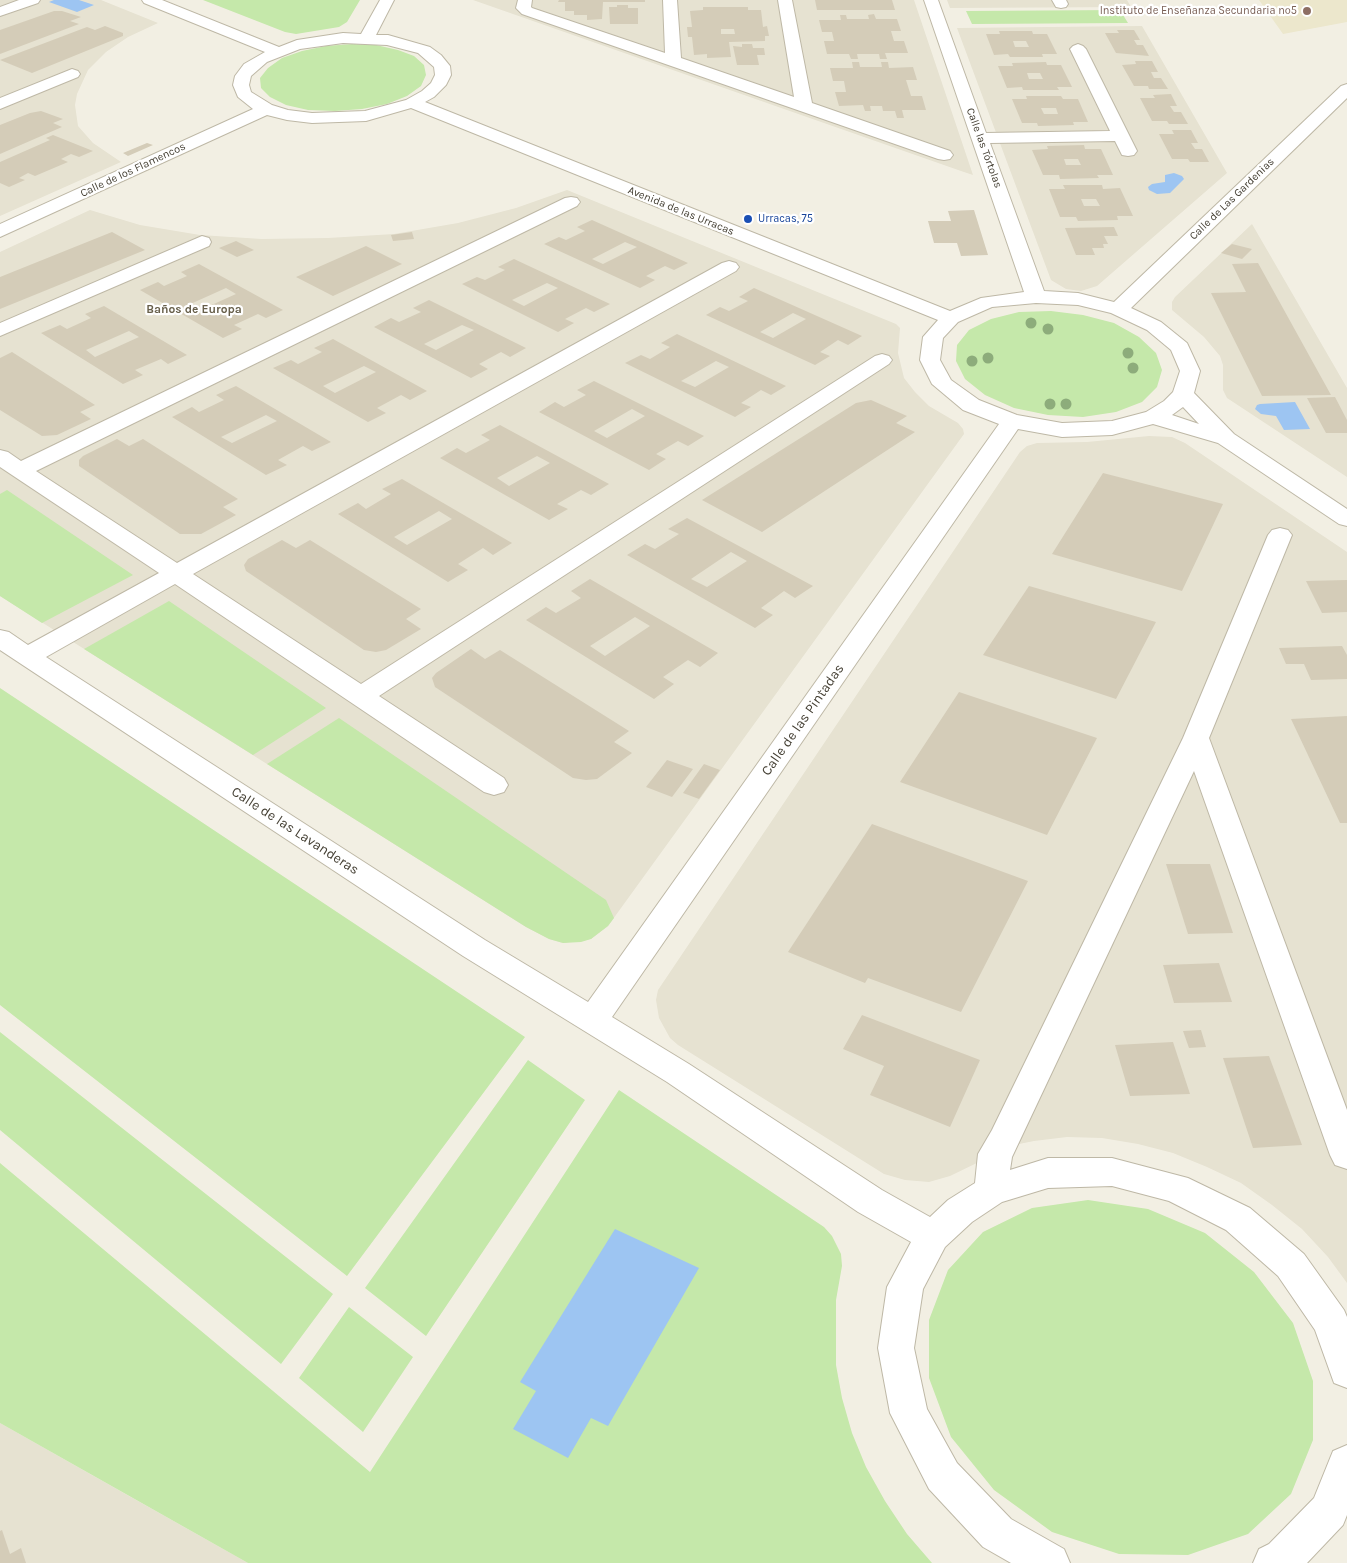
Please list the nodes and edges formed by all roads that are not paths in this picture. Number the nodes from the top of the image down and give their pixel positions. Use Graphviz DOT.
graph roads {
  1 [pos="33,0"];
  2 [pos="149,0"];
  3 [pos="387,0"];
  4 [pos="525,0"];
  5 [pos="670,0"];
  6 [pos="785,0"];
  7 [pos="931,0"];
  8 [pos="0,12"];
  9 [pos="367,38"];
  10 [pos="1078,49"];
  11 [pos="276,51"];
  12 [pos="673,60"];
  13 [pos="72,74"];
  14 [pos="1347,89"];
  15 [pos="412,103"];
  16 [pos="0,104"];
  17 [pos="804,106"];
  18 [pos="266,109"];
  19 [pos="1121,136"];
  20 [pos="980,138"];
  21 [pos="1130,153"];
  22 [pos="944,155"];
  23 [pos="571,202"];
  24 [pos="0,231"];
  25 [pos="202,242"];
  26 [pos="729,267"];
  27 [pos="1036,297"];
  28 [pos="1118,309"];
  29 [pos="951,318"];
  30 [pos="0,330"];
  31 [pos="882,360"];
  32 [pos="1183,394"];
  33 [pos="1154,417"];
  34 [pos="1012,421"];
  35 [pos="1226,439"];
  36 [pos="0,456"];
  37 [pos="20,470"];
  38 [pos="1347,519"];
  39 [pos="1280,535"];
  40 [pos="175,574"];
  41 [pos="0,638"];
  42 [pos="28,656"];
  43 [pos="361,696"];
  44 [pos="1196,738"];
  45 [pos="494,785"];
  46 [pos="593,1019"];
  47 [pos="1347,1155"];
  48 [pos="991,1191"];
  49 [pos="933,1236"];
  50 [pos="1347,1371"];
  51 [pos="1347,1464"];
  52 [pos="1050,1563"];
  53 [pos="1272,1563"];
  1 -- 8 [label="street"];
  2 -- 11 [label="street"];
  3 -- 9 [label="street"];
  4 -- 12 [label="street"];
  5 -- 12 [label="street"];
  6 -- 17 [label="street"];
  7 -- 20 [label="street, Calle las Tórtolas"];
  9 -- 11 [label="street"];
  9 -- 15 [label="street"];
  10 -- 19 [label="street"];
  11 -- 18 [label="street"];
  12 -- 17 [label="street"];
  13 -- 16 [label="street"];
  14 -- 28 [label="street, Calle de Las Gardenias"];
  15 -- 18 [label="street"];
  15 -- 29 [label="street, Avenida de las Urracas"];
  17 -- 22 [label="street"];
  18 -- 24 [label="street, Calle de los Flamencos"];
  19 -- 20 [label="street"];
  19 -- 21 [label="street"];
  20 -- 27 [label="street, Calle las Tórtolas"];
  23 -- 37 [label="street"];
  25 -- 30 [label="street"];
  26 -- 40 [label="street"];
  27 -- 28 [label="street"];
  27 -- 29 [label="street"];
  28 -- 32 [label="street"];
  29 -- 34 [label="street"];
  31 -- 43 [label="street"];
  32 -- 33 [label="street"];
  32 -- 35 [label="street"];
  33 -- 34 [label="street"];
  33 -- 35 [label="street"];
  34 -- 46 [label="street, Calle de las Pintadas"];
  35 -- 38 [label="street"];
  36 -- 37 [label="street"];
  37 -- 40 [label="street"];
  39 -- 44 [label="street"];
  40 -- 42 [label="street"];
  40 -- 43 [label="street"];
  41 -- 42 [label="street, Calle de las Lavanderas"];
  42 -- 46 [label="street, Calle de las Lavanderas"];
  43 -- 45 [label="street"];
  44 -- 47 [label="street"];
  44 -- 48 [label="street"];
  46 -- 49 [label="street, Calle de las Lavanderas"];
  48 -- 49 [label="street"];
  48 -- 50 [label="street"];
  49 -- 52 [label="street"];
  51 -- 53 [label="street"];
}
